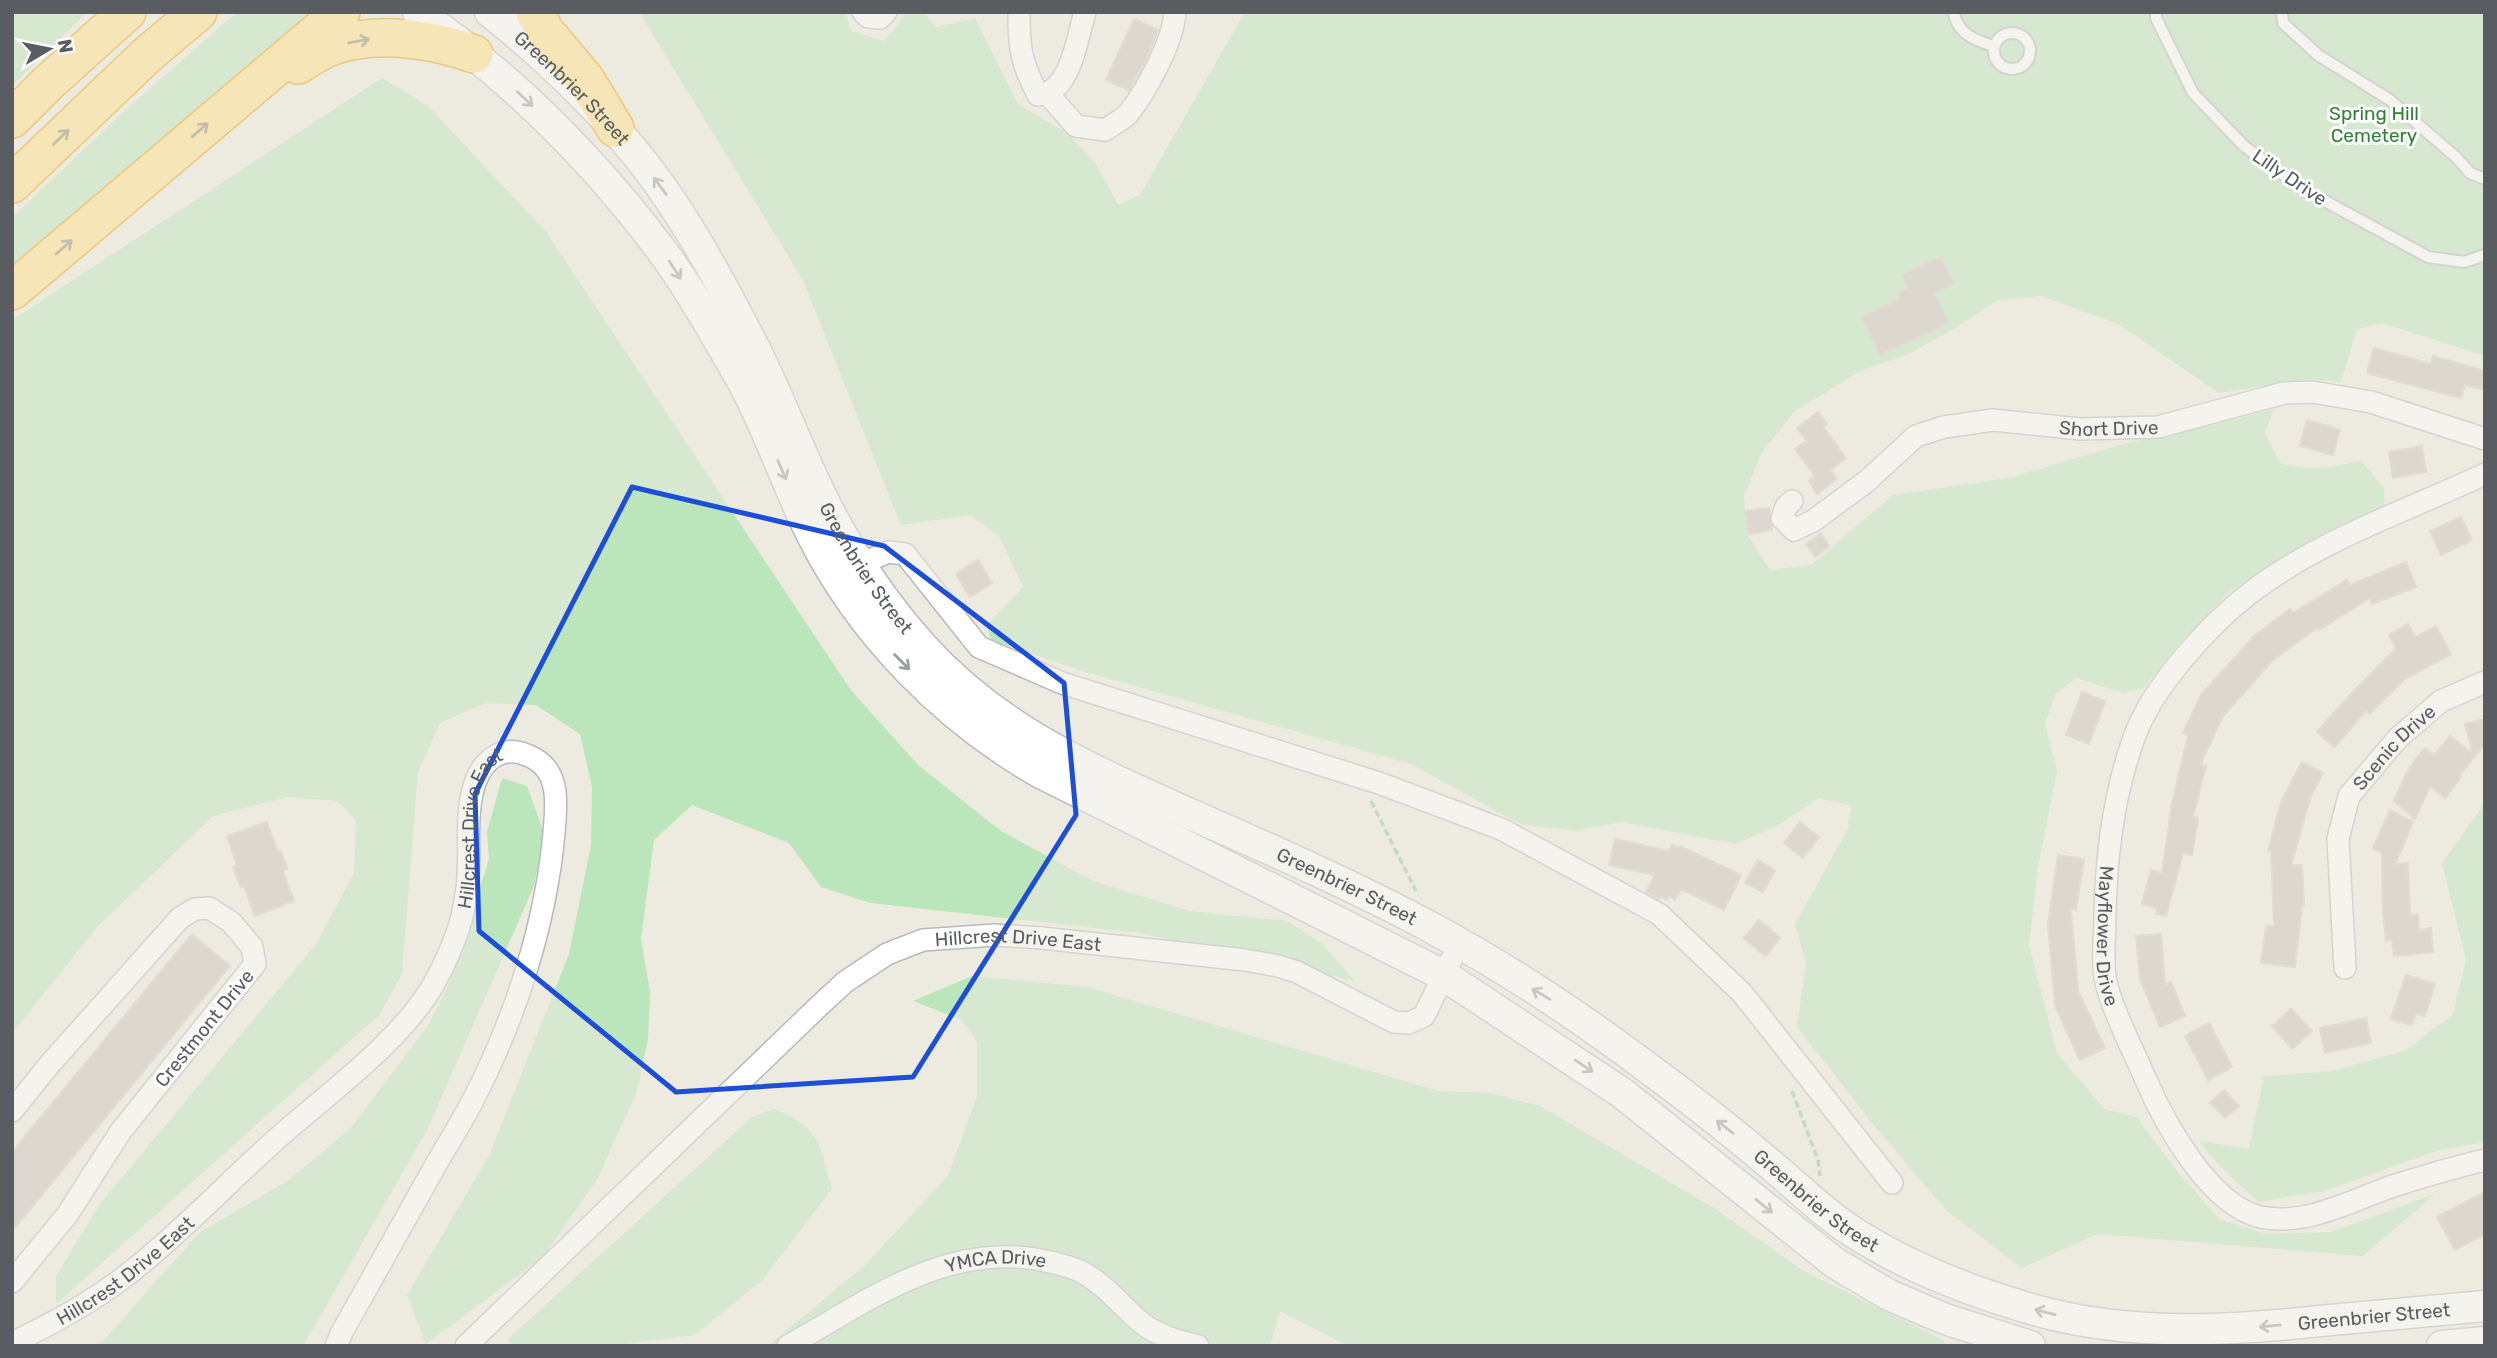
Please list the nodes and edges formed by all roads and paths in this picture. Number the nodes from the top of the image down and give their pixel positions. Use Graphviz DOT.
graph roads {
  1 [pos="127,12"];
  2 [pos="198,12"];
  3 [pos="341,12"];
  4 [pos="418,12"];
  5 [pos="490,12"];
  6 [pos="536,12"];
  7 [pos="863,12"];
  8 [pos="886,12"];
  9 [pos="1019,12"];
  10 [pos="1085,12"];
  11 [pos="1175,12"];
  12 [pos="1954,12"];
  13 [pos="2156,12"];
  14 [pos="2282,12"];
  15 [pos="1994,46"];
  16 [pos="474,54"];
  17 [pos="252,86"];
  18 [pos="1048,94"];
  19 [pos="12,119"];
  20 [pos="615,128"];
  21 [pos="2485,179"];
  22 [pos="12,184"];
  23 [pos="2485,255"];
  24 [pos="12,291"];
  25 [pos="2485,439"];
  26 [pos="2485,474"];
  27 [pos="1792,501"];
  28 [pos="861,564"];
  29 [pos="2485,682"];
  30 [pos="1359,777"];
  31 [pos="1447,937"];
  32 [pos="2345,968"];
  33 [pos="1445,976"];
  34 [pos="1790,1085"];
  35 [pos="12,1111"];
  36 [pos="2485,1160"];
  37 [pos="1892,1183"];
  38 [pos="1824,1210"];
  39 [pos="12,1282"];
  40 [pos="1916,1305"];
  41 [pos="2485,1306"];
  42 [pos="2120,1336"];
  43 [pos="2485,1342"];
  44 [pos="12,1343"];
  45 [pos="336,1346"];
  46 [pos="466,1346"];
  47 [pos="788,1346"];
  48 [pos="1198,1346"];
  49 [pos="1989,1346"];
  50 [pos="2030,1346"];
  51 [pos="2442,1346"];
  1 -- 19 [label="highway"];
  22 -- 2 [label="highway, one-way"];
  3 -- 17 [label="highway"];
  4 -- 16 [label="main road, Greenbrier Street"];
  5 -- 20 [label="main road, Greenbrier Street"];
  6 -- 20 [label="highway"];
  7 -- 8 [label="street"];
  9 -- 18 [label="street"];
  10 -- 18 [label="street"];
  11 -- 18 [label="street"];
  12 -- 15 [label="lane"];
  13 -- 23 [label="lane, Lilly Drive"];
  14 -- 21 [label="lane"];
  17 -- 16 [label="highway, one-way"];
  16 -- 33 [label="main road, Greenbrier Street, one-way"];
  24 -- 17 [label="highway, one-way"];
  28 -- 20 [label="main road, Greenbrier Street, one-way"];
  25 -- 27 [label="street, Short Drive"];
  26 -- 36 [label="street, Mayflower Drive"];
  28 -- 30 [label="street"];
  28 -- 31 [label="main road, Greenbrier Street"];
  29 -- 32 [label="street, Scenic Drive"];
  30 -- 31 [label="path"];
  30 -- 37 [label="street"];
  31 -- 33 [label="street, Hillcrest Drive East"];
  38 -- 31 [label="main road, Greenbrier Street, one-way"];
  33 -- 40 [label="main road, Greenbrier Street, one-way"];
  33 -- 46 [label="street, Hillcrest Drive East"];
  34 -- 38 [label="path"];
  35 -- 39 [label="street, Crestmont Drive"];
  42 -- 38 [label="main road, Greenbrier Street, one-way"];
  40 -- 49 [label="street"];
  40 -- 50 [label="main road, Greenbrier Street"];
  41 -- 42 [label="main road, Greenbrier Street, one-way"];
  43 -- 51 [label="main road, Greenbrier Street"];
  44 -- 45 [label="street, Hillcrest Drive East"];
  47 -- 48 [label="street, YMCA Drive"];
}
